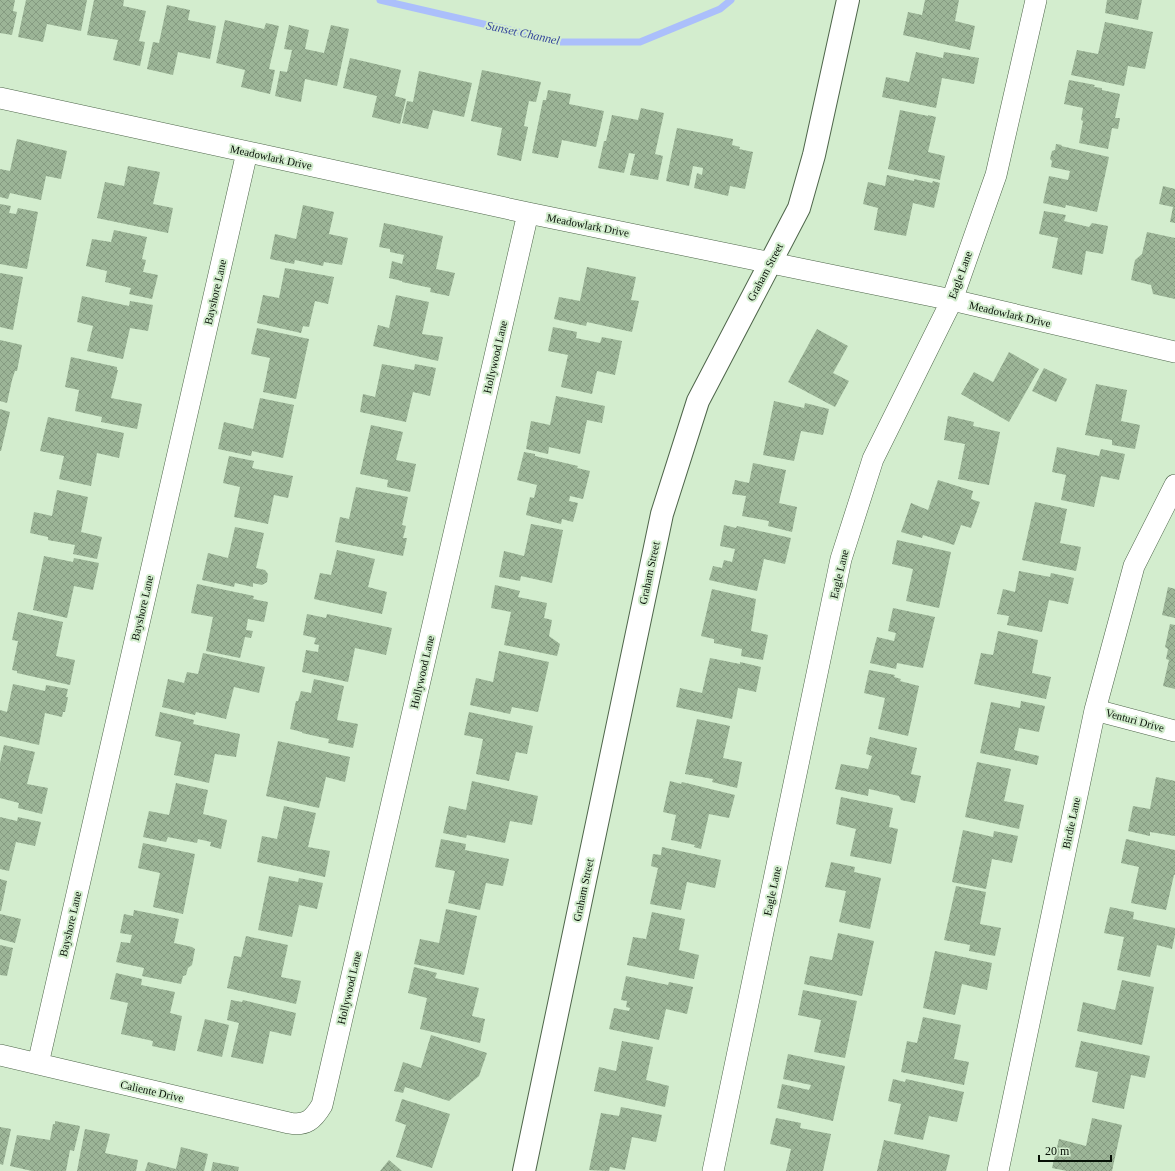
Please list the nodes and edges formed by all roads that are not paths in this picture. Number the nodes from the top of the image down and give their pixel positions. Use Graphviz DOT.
graph roads {
  1 [pos="848,0"];
  2 [pos="1036,0"];
  3 [pos="0,98"];
  4 [pos="247,152"];
  5 [pos="528,213"];
  6 [pos="770,262"];
  7 [pos="952,300"];
  8 [pos="1175,352"];
  9 [pos="1175,485"];
  10 [pos="1095,710"];
  11 [pos="1175,731"];
  12 [pos="0,1055"];
  13 [pos="38,1064"];
  14 [pos="304,1124"];
  15 [pos="524,1171"];
  16 [pos="713,1171"];
  17 [pos="998,1171"];
  1 -- 6 [label="street, Graham Street"];
  2 -- 7 [label="street, Eagle Lane"];
  3 -- 4 [label="street, Meadowlark Drive"];
  4 -- 5 [label="street, Meadowlark Drive"];
  4 -- 13 [label="street, Bayshore Lane"];
  5 -- 6 [label="street, Meadowlark Drive"];
  5 -- 14 [label="street, Hollywood Lane"];
  6 -- 7 [label="street, Meadowlark Drive"];
  6 -- 15 [label="street, Graham Street"];
  7 -- 8 [label="street, Meadowlark Drive"];
  7 -- 16 [label="street, Eagle Lane"];
  9 -- 10 [label="street, Birdie Lane"];
  10 -- 11 [label="street, Venturi Drive"];
  10 -- 17 [label="street, Birdie Lane"];
  12 -- 13 [label="street, Caliente Drive"];
  13 -- 14 [label="street, Caliente Drive"];
}
